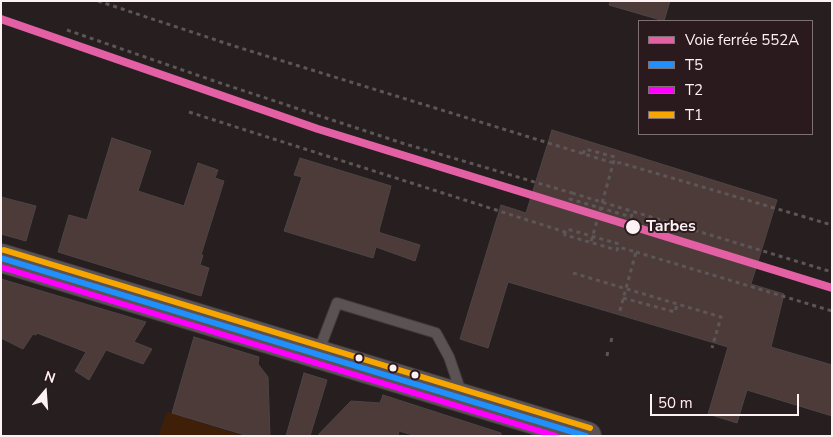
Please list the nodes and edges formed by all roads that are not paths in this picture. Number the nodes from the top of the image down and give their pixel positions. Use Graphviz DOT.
graph roads {
  1 [pos="1,258"];
  2 [pos="318,354"];
  3 [pos="463,398"];
  4 [pos="588,436"];
  1 -- 2 [label="main road"];
  2 -- 3 [label="main road"];
  2 -- 3 [label="lane"];
  3 -- 4 [label="main road"];
}
